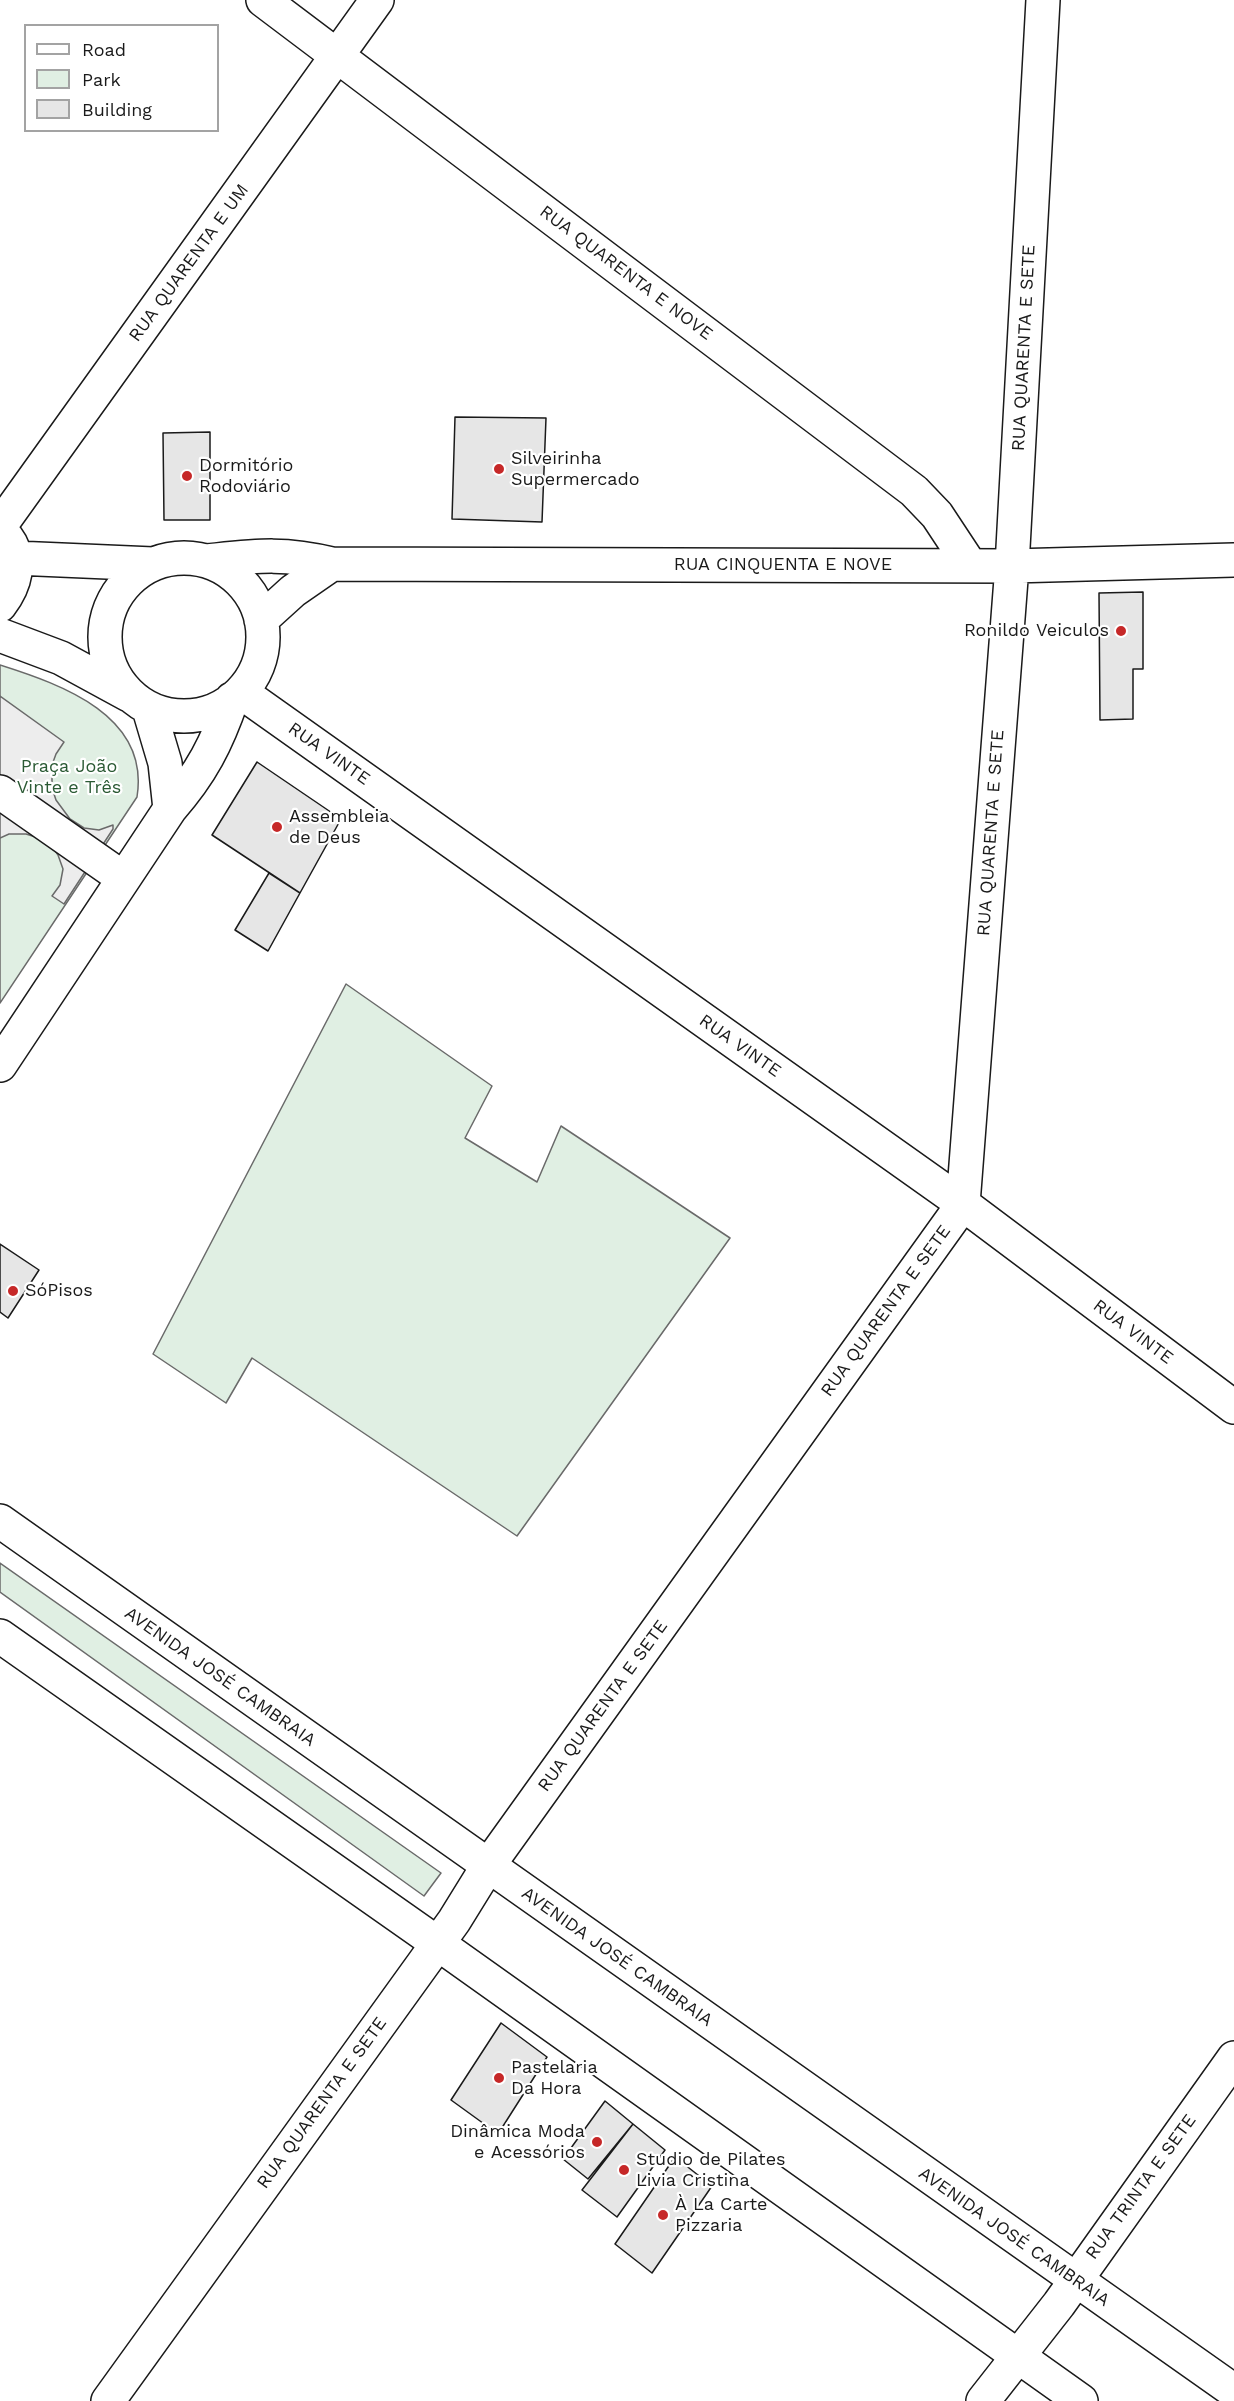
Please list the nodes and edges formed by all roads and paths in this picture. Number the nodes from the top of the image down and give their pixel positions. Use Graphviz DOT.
graph roads {
  1 [pos="263,0"];
  2 [pos="377,0"];
  3 [pos="1043,0"];
  4 [pos="338,56"];
  5 [pos="0,528"];
  6 [pos="15,558"];
  7 [pos="1234,560"];
  8 [pos="207,561"];
  9 [pos="153,564"];
  10 [pos="332,564"];
  11 [pos="970,565"];
  12 [pos="1012,566"];
  13 [pos="0,605"];
  14 [pos="261,620"];
  15 [pos="0,635"];
  16 [pos="236,695"];
  17 [pos="139,702"];
  18 [pos="0,792"];
  19 [pos="170,809"];
  20 [pos="123,878"];
  21 [pos="0,1065"];
  22 [pos="963,1204"];
  23 [pos="1234,1407"];
  24 [pos="0,1521"];
  25 [pos="0,1636"];
  26 [pos="488,1866"];
  27 [pos="437,1943"];
  28 [pos="1234,2058"];
  29 [pos="1074,2280"];
  30 [pos="1017,2357"];
  31 [pos="1234,2391"];
  32 [pos="108,2401"];
  33 [pos="983,2401"];
  34 [pos="1081,2401"];
  1 -- 4 [label="street, RUA QUARENTA E NOVE"];
  2 -- 4 [label="street, RUA QUARENTA E UM"];
  3 -- 12 [label="street, RUA QUARENTA E SETE"];
  4 -- 5 [label="street, RUA QUARENTA E UM"];
  4 -- 11 [label="street, RUA QUARENTA E NOVE"];
  5 -- 6 [label="street"];
  6 -- 9 [label="street"];
  6 -- 13 [label="street"];
  7 -- 12 [label="street, RUA CINQUENTA E NOVE"];
  8 -- 9 [label="street"];
  8 -- 10 [label="street, RUA CINQUENTA E NOVE"];
  8 -- 14 [label="street"];
  9 -- 17 [label="street"];
  10 -- 11 [label="street, RUA CINQUENTA E NOVE"];
  10 -- 14 [label="street"];
  11 -- 12 [label="street, RUA CINQUENTA E NOVE"];
  12 -- 22 [label="street, RUA QUARENTA E SETE"];
  14 -- 16 [label="street"];
  15 -- 17 [label="street"];
  16 -- 17 [label="street"];
  16 -- 19 [label="street"];
  16 -- 22 [label="street, RUA VINTE"];
  17 -- 19 [label="street"];
  18 -- 20 [label="street"];
  19 -- 20 [label="street"];
  20 -- 21 [label="street"];
  22 -- 23 [label="street, RUA VINTE"];
  22 -- 26 [label="street, RUA QUARENTA E SETE"];
  24 -- 26 [label="street, AVENIDA JOSÉ CAMBRAIA"];
  25 -- 27 [label="street"];
  26 -- 27 [label="street, RUA QUARENTA E SETE"];
  26 -- 29 [label="street, AVENIDA JOSÉ CAMBRAIA"];
  27 -- 30 [label="street"];
  27 -- 32 [label="street, RUA QUARENTA E SETE"];
  28 -- 29 [label="street, RUA TRINTA E SETE"];
  29 -- 30 [label="street, RUA TRINTA E SETE"];
  29 -- 31 [label="street, AVENIDA JOSÉ CAMBRAIA"];
  30 -- 33 [label="street, RUA TRINTA E SETE"];
  30 -- 34 [label="street"];
}
